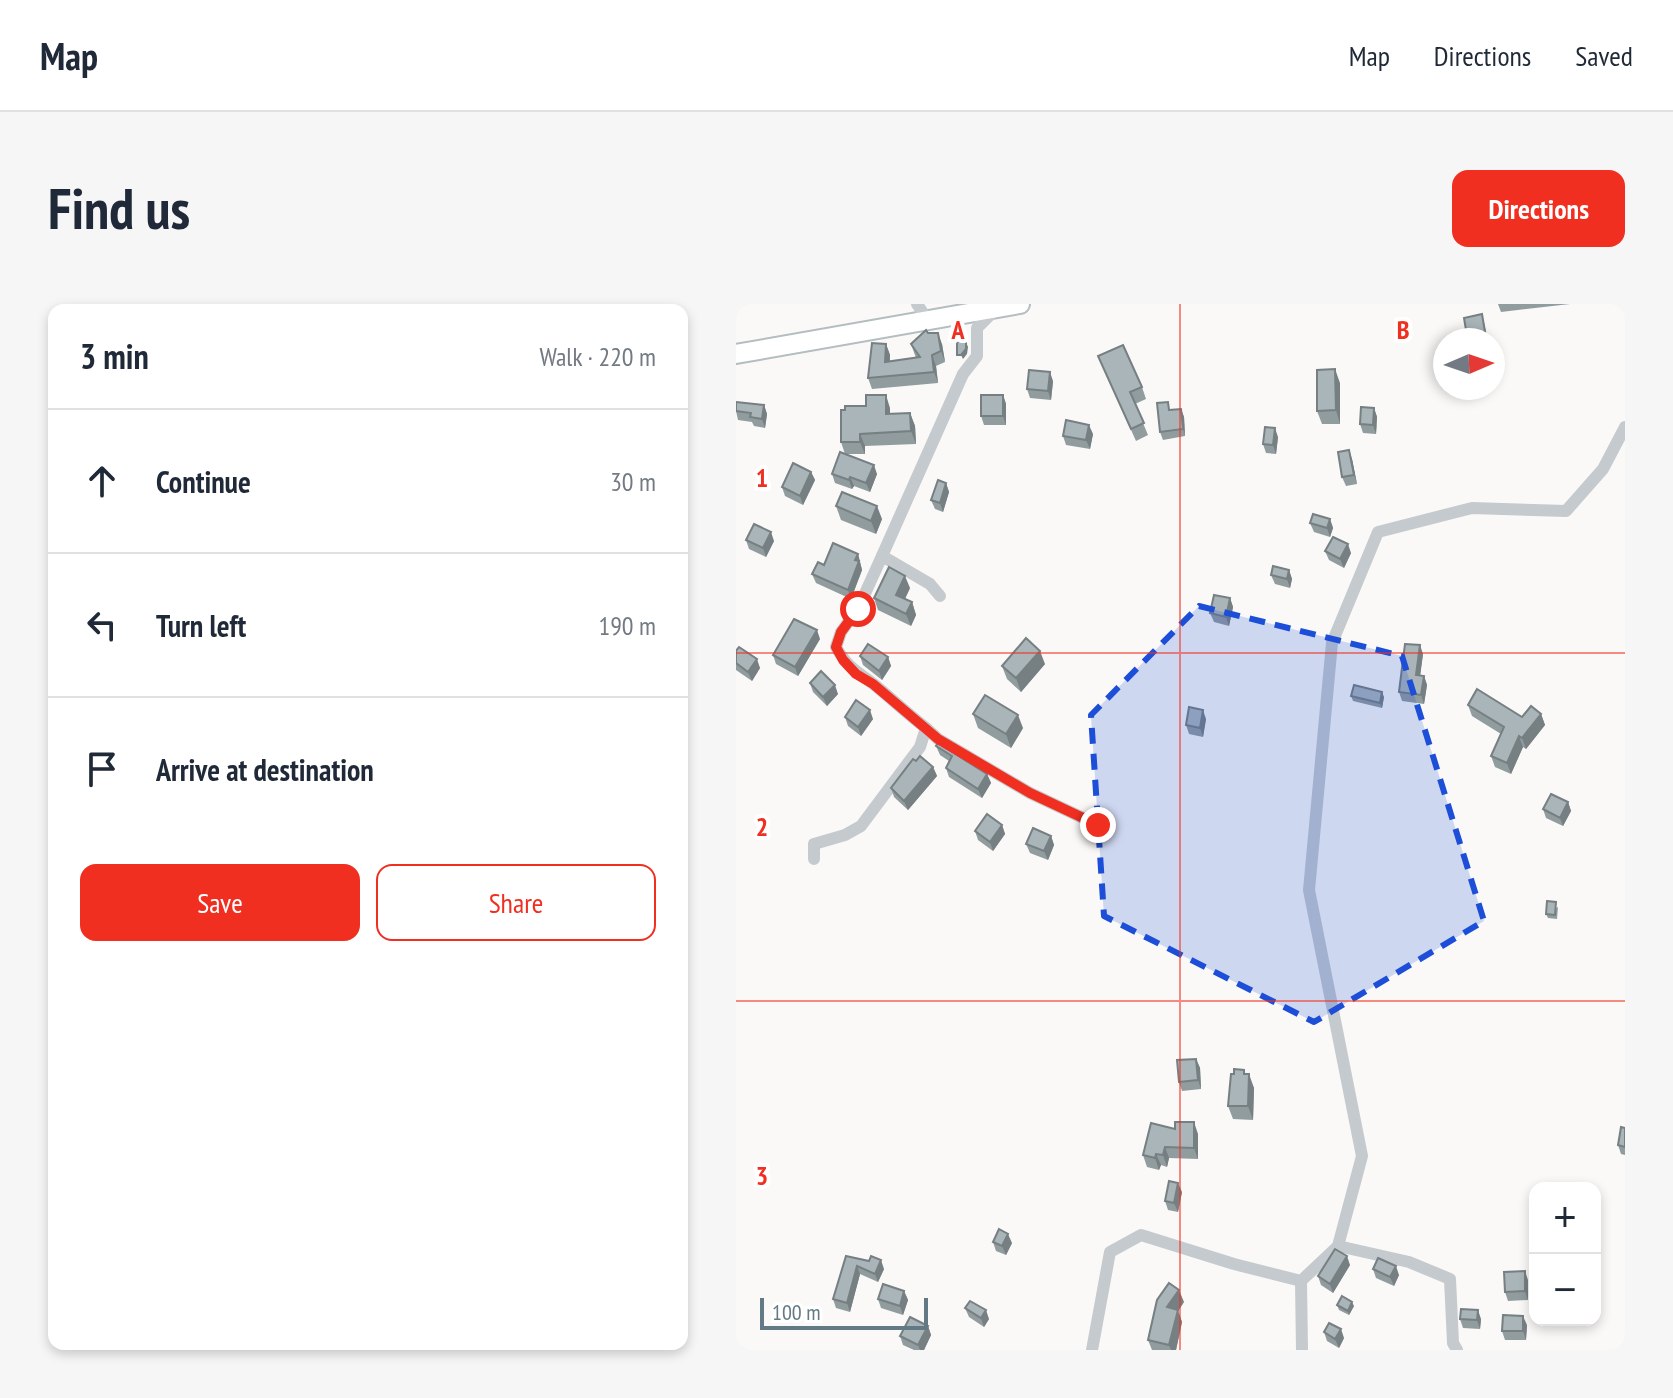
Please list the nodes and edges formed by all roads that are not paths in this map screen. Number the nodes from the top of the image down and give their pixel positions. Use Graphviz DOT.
graph roads {
  1 [pos="1020,304"];
  2 [pos="996,309"];
  3 [pos="922,312"];
  4 [pos="736,354"];
  5 [pos="1625,427"];
  6 [pos="882,556"];
  7 [pos="940,596"];
  8 [pos="926,728"];
  9 [pos="1098,825"];
  10 [pos="814,859"];
  11 [pos="1338,1246"];
  12 [pos="1301,1281"];
  13 [pos="1092,1350"];
  14 [pos="1302,1350"];
  15 [pos="1457,1350"];
  1 -- 2 [label="main road"];
  2 -- 3 [label="main road"];
  2 -- 6 [label="street"];
  3 -- 4 [label="main road"];
  5 -- 11 [label="street"];
  6 -- 7 [label="street"];
  6 -- 8 [label="street"];
  8 -- 9 [label="street"];
  8 -- 10 [label="street"];
  11 -- 12 [label="street"];
  11 -- 15 [label="street"];
  12 -- 13 [label="street"];
  12 -- 14 [label="street"];
}
